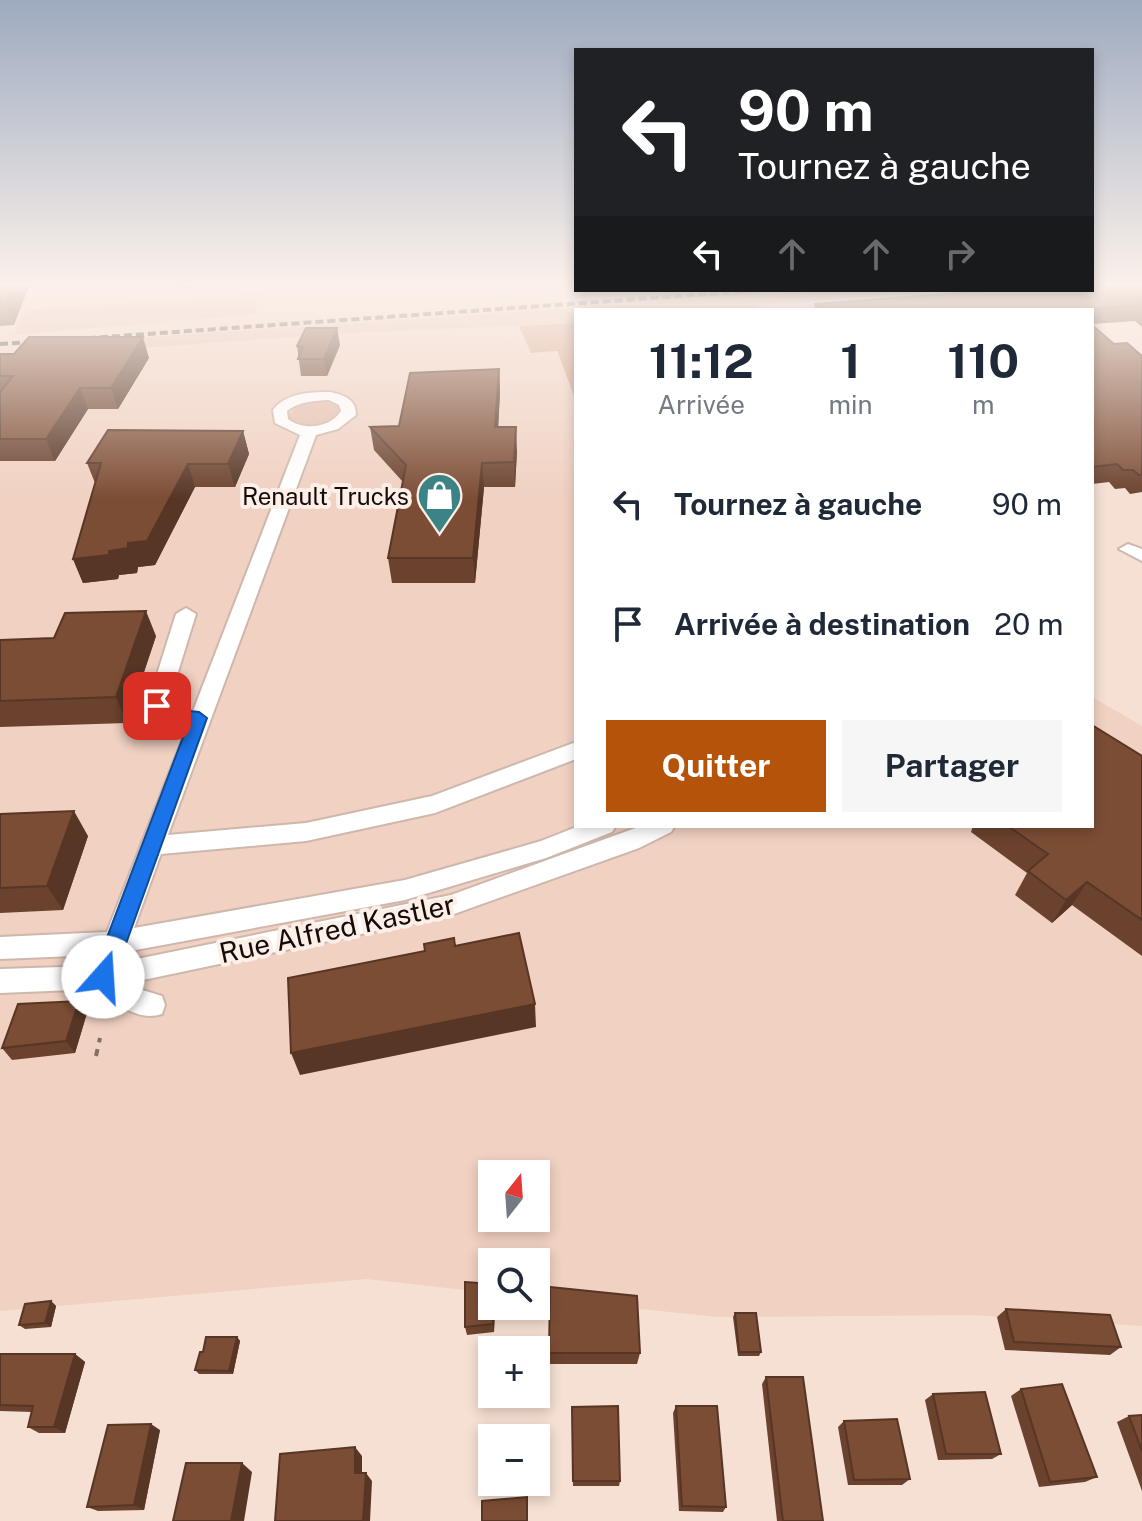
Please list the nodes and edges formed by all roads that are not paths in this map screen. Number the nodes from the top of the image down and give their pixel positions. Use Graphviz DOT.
graph roads {
  1 [pos="310,430"];
  2 [pos="186,614"];
  3 [pos="199,718"];
  4 [pos="574,751"];
  5 [pos="599,828"];
  6 [pos="659,828"];
  7 [pos="151,846"];
  8 [pos="114,943"];
  9 [pos="1,948"];
  10 [pos="103,977"];
  11 [pos="0,981"];
  12 [pos="152,1005"];
  1 -- 3 [label="street"];
  2 -- 3 [label="street"];
  3 -- 7 [label="street"];
  4 -- 7 [label="street"];
  5 -- 8 [label="street, Rue Alfred Kastler"];
  6 -- 10 [label="street, Rue Alfred Kastler"];
  7 -- 8 [label="street"];
  8 -- 9 [label="street, Rue Alfred Kastler"];
  8 -- 10 [label="street"];
  9 -- 11 [label="street"];
  10 -- 11 [label="street, Rue Alfred Kastler"];
  10 -- 12 [label="street"];
}
